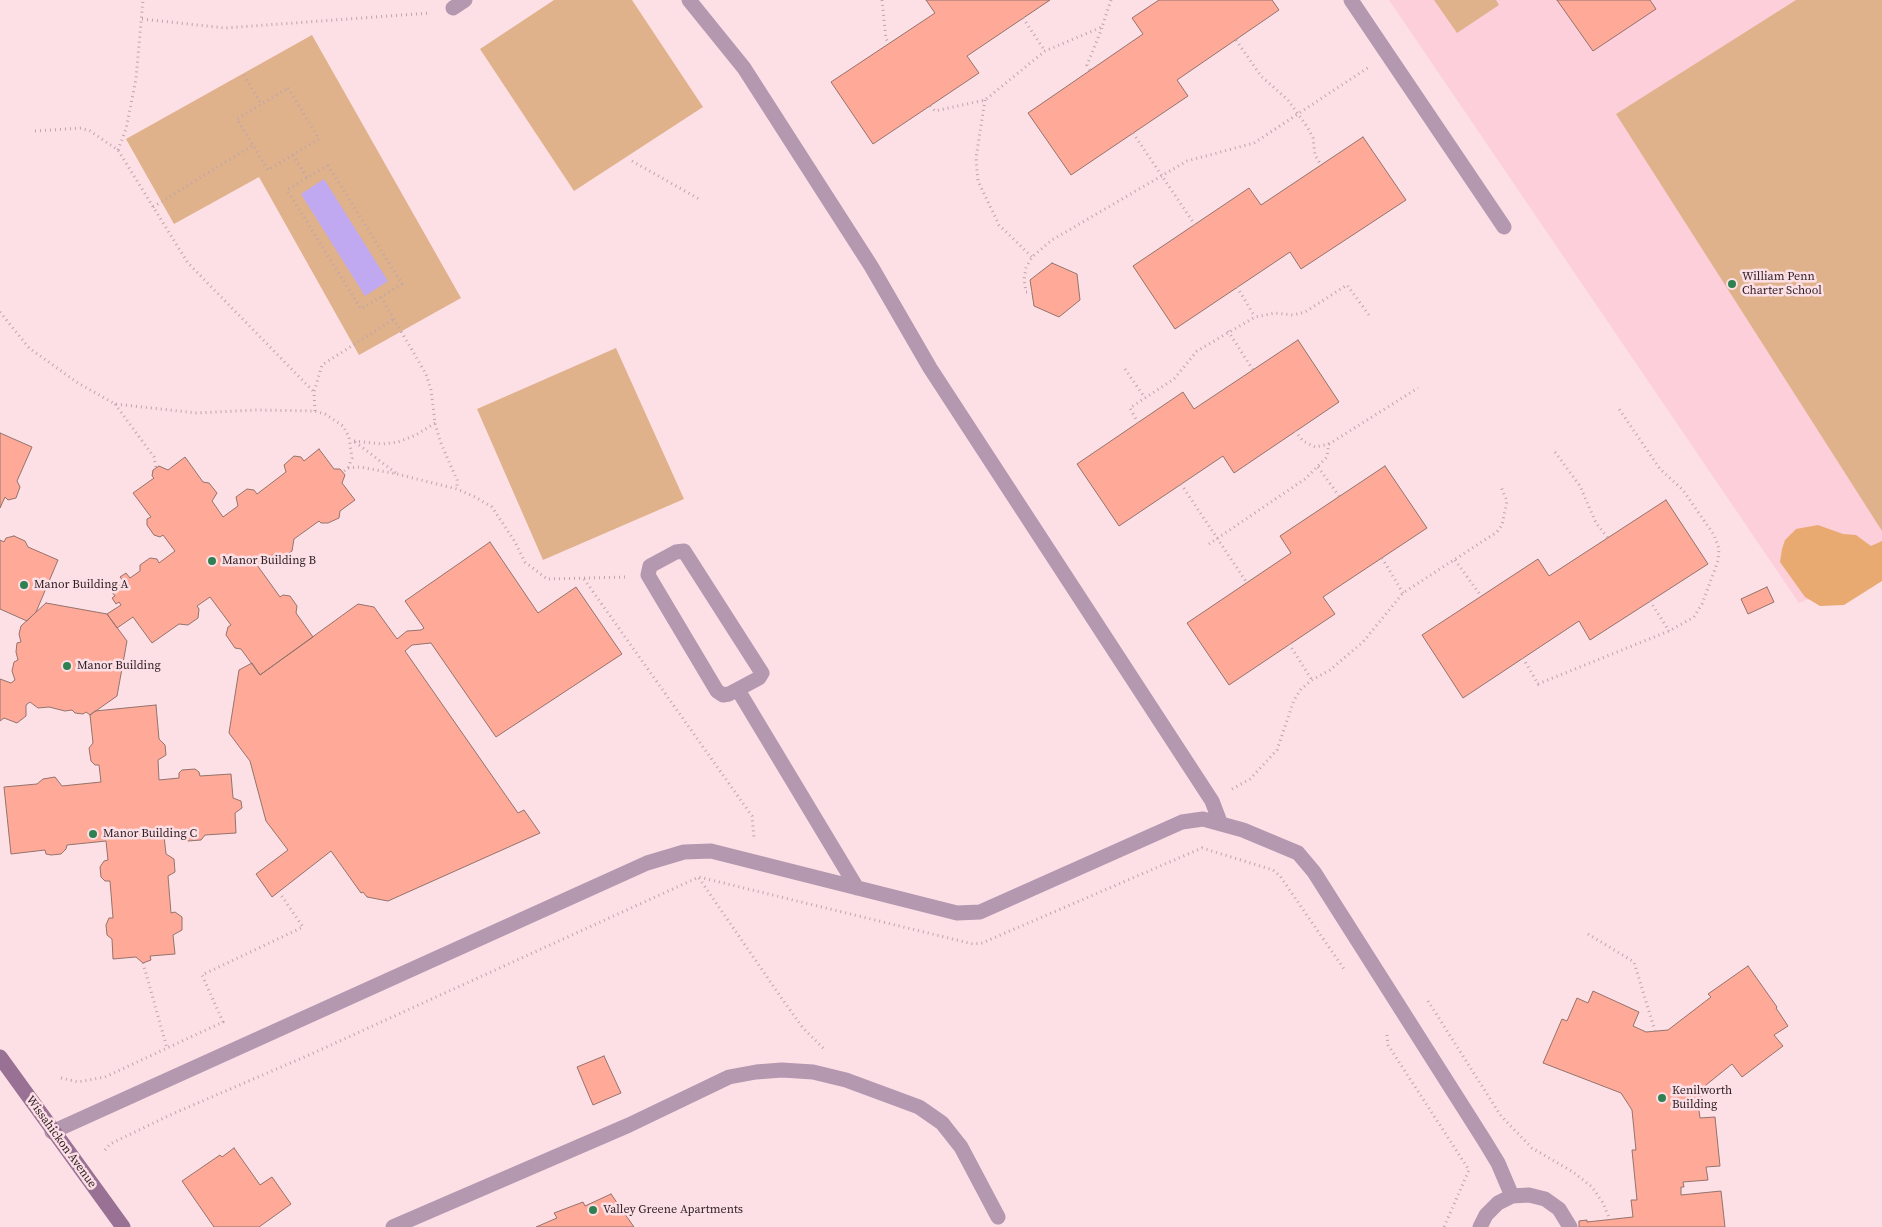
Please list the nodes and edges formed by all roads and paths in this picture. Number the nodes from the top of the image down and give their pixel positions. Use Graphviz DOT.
graph roads {
  1 [pos="143,0"];
  2 [pos="689,0"];
  3 [pos="882,0"];
  4 [pos="1111,0"];
  5 [pos="1351,0"];
  6 [pos="459,4"];
  7 [pos="1023,18"];
  8 [pos="142,19"];
  9 [pos="1102,28"];
  10 [pos="1236,40"];
  11 [pos="890,43"];
  12 [pos="1045,51"];
  13 [pos="1090,70"];
  14 [pos="244,75"];
  15 [pos="1357,76"];
  16 [pos="985,100"];
  17 [pos="261,104"];
  18 [pos="930,106"];
  19 [pos="1299,114"];
  20 [pos="35,131"];
  21 [pos="1133,133"];
  22 [pos="253,146"];
  23 [pos="118,150"];
  24 [pos="293,155"];
  25 [pos="632,161"];
  26 [pos="1321,165"];
  27 [pos="1162,175"];
  28 [pos="307,178"];
  29 [pos="699,199"];
  30 [pos="153,207"];
  31 [pos="1195,225"];
  32 [pos="1504,227"];
  33 [pos="1032,257"];
  34 [pos="1237,287"];
  35 [pos="1032,292"];
  36 [pos="382,297"];
  37 [pos="2,313"];
  38 [pos="1369,316"];
  39 [pos="0,317"];
  40 [pos="1255,317"];
  41 [pos="394,319"];
  42 [pos="1228,331"];
  43 [pos="1125,369"];
  44 [pos="1253,370"];
  45 [pos="1418,388"];
  46 [pos="314,392"];
  47 [pos="1145,398"];
  48 [pos="115,404"];
  49 [pos="1619,409"];
  50 [pos="315,411"];
  51 [pos="1138,422"];
  52 [pos="435,424"];
  53 [pos="1295,431"];
  54 [pos="349,436"];
  55 [pos="354,441"];
  56 [pos="1329,444"];
  57 [pos="1555,452"];
  58 [pos="1318,467"];
  59 [pos="156,468"];
  60 [pos="348,468"];
  61 [pos="343,472"];
  62 [pos="397,474"];
  63 [pos="1181,484"];
  64 [pos="1501,488"];
  65 [pos="457,489"];
  66 [pos="1339,496"];
  67 [pos="1217,538"];
  68 [pos="1608,538"];
  69 [pos="1209,544"];
  70 [pos="1382,558"];
  71 [pos="1455,560"];
  72 [pos="648,575"];
  73 [pos="584,579"];
  74 [pos="1247,583"];
  75 [pos="1403,593"];
  76 [pos="1481,596"];
  77 [pos="1650,601"];
  78 [pos="1670,631"];
  79 [pos="1289,644"];
  80 [pos="1523,658"];
  81 [pos="1312,680"];
  82 [pos="738,690"];
  83 [pos="1212,801"];
  84 [pos="1220,822"];
  85 [pos="751,861"];
  86 [pos="699,877"];
  87 [pos="857,888"];
  88 [pos="282,895"];
  89 [pos="1588,934"];
  90 [pos="143,963"];
  91 [pos="1347,972"];
  92 [pos="1428,1001"];
  93 [pos="1385,1029"];
  94 [pos="1655,1031"];
  95 [pos="167,1048"];
  96 [pos="832,1054"];
  97 [pos="0,1057"];
  98 [pos="61,1078"];
  99 [pos="52,1132"];
  100 [pos="106,1150"];
  101 [pos="1512,1196"];
  102 [pos="998,1217"];
  103 [pos="1610,1220"];
  104 [pos="123,1227"];
  105 [pos="393,1227"];
  106 [pos="1444,1227"];
  107 [pos="1480,1227"];
  108 [pos="1570,1227"];
  1 -- 8 [label="path"];
  2 -- 83 [label="lane"];
  3 -- 11 [label="path"];
  4 -- 9 [label="path"];
  5 -- 32 [label="lane"];
  6 -- 8 [label="path"];
  7 -- 12 [label="path"];
  8 -- 23 [label="path"];
  9 -- 12 [label="path"];
  9 -- 13 [label="path"];
  10 -- 19 [label="path"];
  12 -- 16 [label="path"];
  14 -- 17 [label="path"];
  15 -- 19 [label="path"];
  16 -- 18 [label="path"];
  16 -- 33 [label="path"];
  17 -- 22 [label="path"];
  17 -- 24 [label="path"];
  19 -- 26 [label="path"];
  19 -- 27 [label="path"];
  20 -- 23 [label="path"];
  21 -- 27 [label="path"];
  22 -- 24 [label="path"];
  22 -- 30 [label="path"];
  23 -- 30 [label="path"];
  24 -- 28 [label="path"];
  25 -- 29 [label="path"];
  27 -- 31 [label="path"];
  27 -- 33 [label="path"];
  28 -- 36 [label="path"];
  28 -- 36 [label="path"];
  30 -- 46 [label="path"];
  33 -- 35 [label="path"];
  34 -- 40 [label="path"];
  36 -- 41 [label="path"];
  37 -- 39 [label="path"];
  37 -- 48 [label="path"];
  38 -- 40 [label="path"];
  40 -- 42 [label="path"];
  41 -- 46 [label="path"];
  41 -- 52 [label="path"];
  42 -- 44 [label="path"];
  42 -- 47 [label="path"];
  43 -- 47 [label="path"];
  45 -- 56 [label="path"];
  46 -- 50 [label="path"];
  47 -- 51 [label="path"];
  48 -- 50 [label="path"];
  48 -- 59 [label="path"];
  49 -- 78 [label="path"];
  50 -- 54 [label="path"];
  52 -- 55 [label="path"];
  52 -- 65 [label="path"];
  53 -- 56 [label="path"];
  54 -- 55 [label="path"];
  54 -- 60 [label="path"];
  55 -- 62 [label="path"];
  56 -- 58 [label="path"];
  57 -- 68 [label="path"];
  58 -- 66 [label="path"];
  58 -- 67 [label="path"];
  60 -- 61 [label="path"];
  60 -- 62 [label="path"];
  62 -- 65 [label="path"];
  63 -- 67 [label="path"];
  64 -- 71 [label="path"];
  65 -- 73 [label="path"];
  67 -- 69 [label="path"];
  67 -- 74 [label="path"];
  70 -- 75 [label="path"];
  71 -- 75 [label="path"];
  71 -- 76 [label="path"];
  72 -- 73 [label="path"];
  72 -- 82 [label="lane"];
  72 -- 82 [label="lane"];
  73 -- 85 [label="path"];
  75 -- 81 [label="path"];
  77 -- 78 [label="path"];
  78 -- 80 [label="path"];
  79 -- 81 [label="path"];
  81 -- 83 [label="path"];
  82 -- 87 [label="lane"];
  83 -- 84 [label="lane"];
  84 -- 87 [label="lane"];
  84 -- 101 [label="lane"];
  85 -- 87 [label="lane"];
  85 -- 99 [label="lane"];
  86 -- 91 [label="path"];
  86 -- 96 [label="path"];
  86 -- 100 [label="path"];
  88 -- 95 [label="path"];
  89 -- 94 [label="path"];
  90 -- 95 [label="path"];
  92 -- 103 [label="path"];
  93 -- 106 [label="path"];
  95 -- 98 [label="path"];
  97 -- 99 [label="street, Wissahickon Avenue"];
  99 -- 104 [label="street, Wissahickon Avenue"];
  101 -- 107 [label="lane"];
  101 -- 108 [label="lane"];
  102 -- 105 [label="lane"];
}
